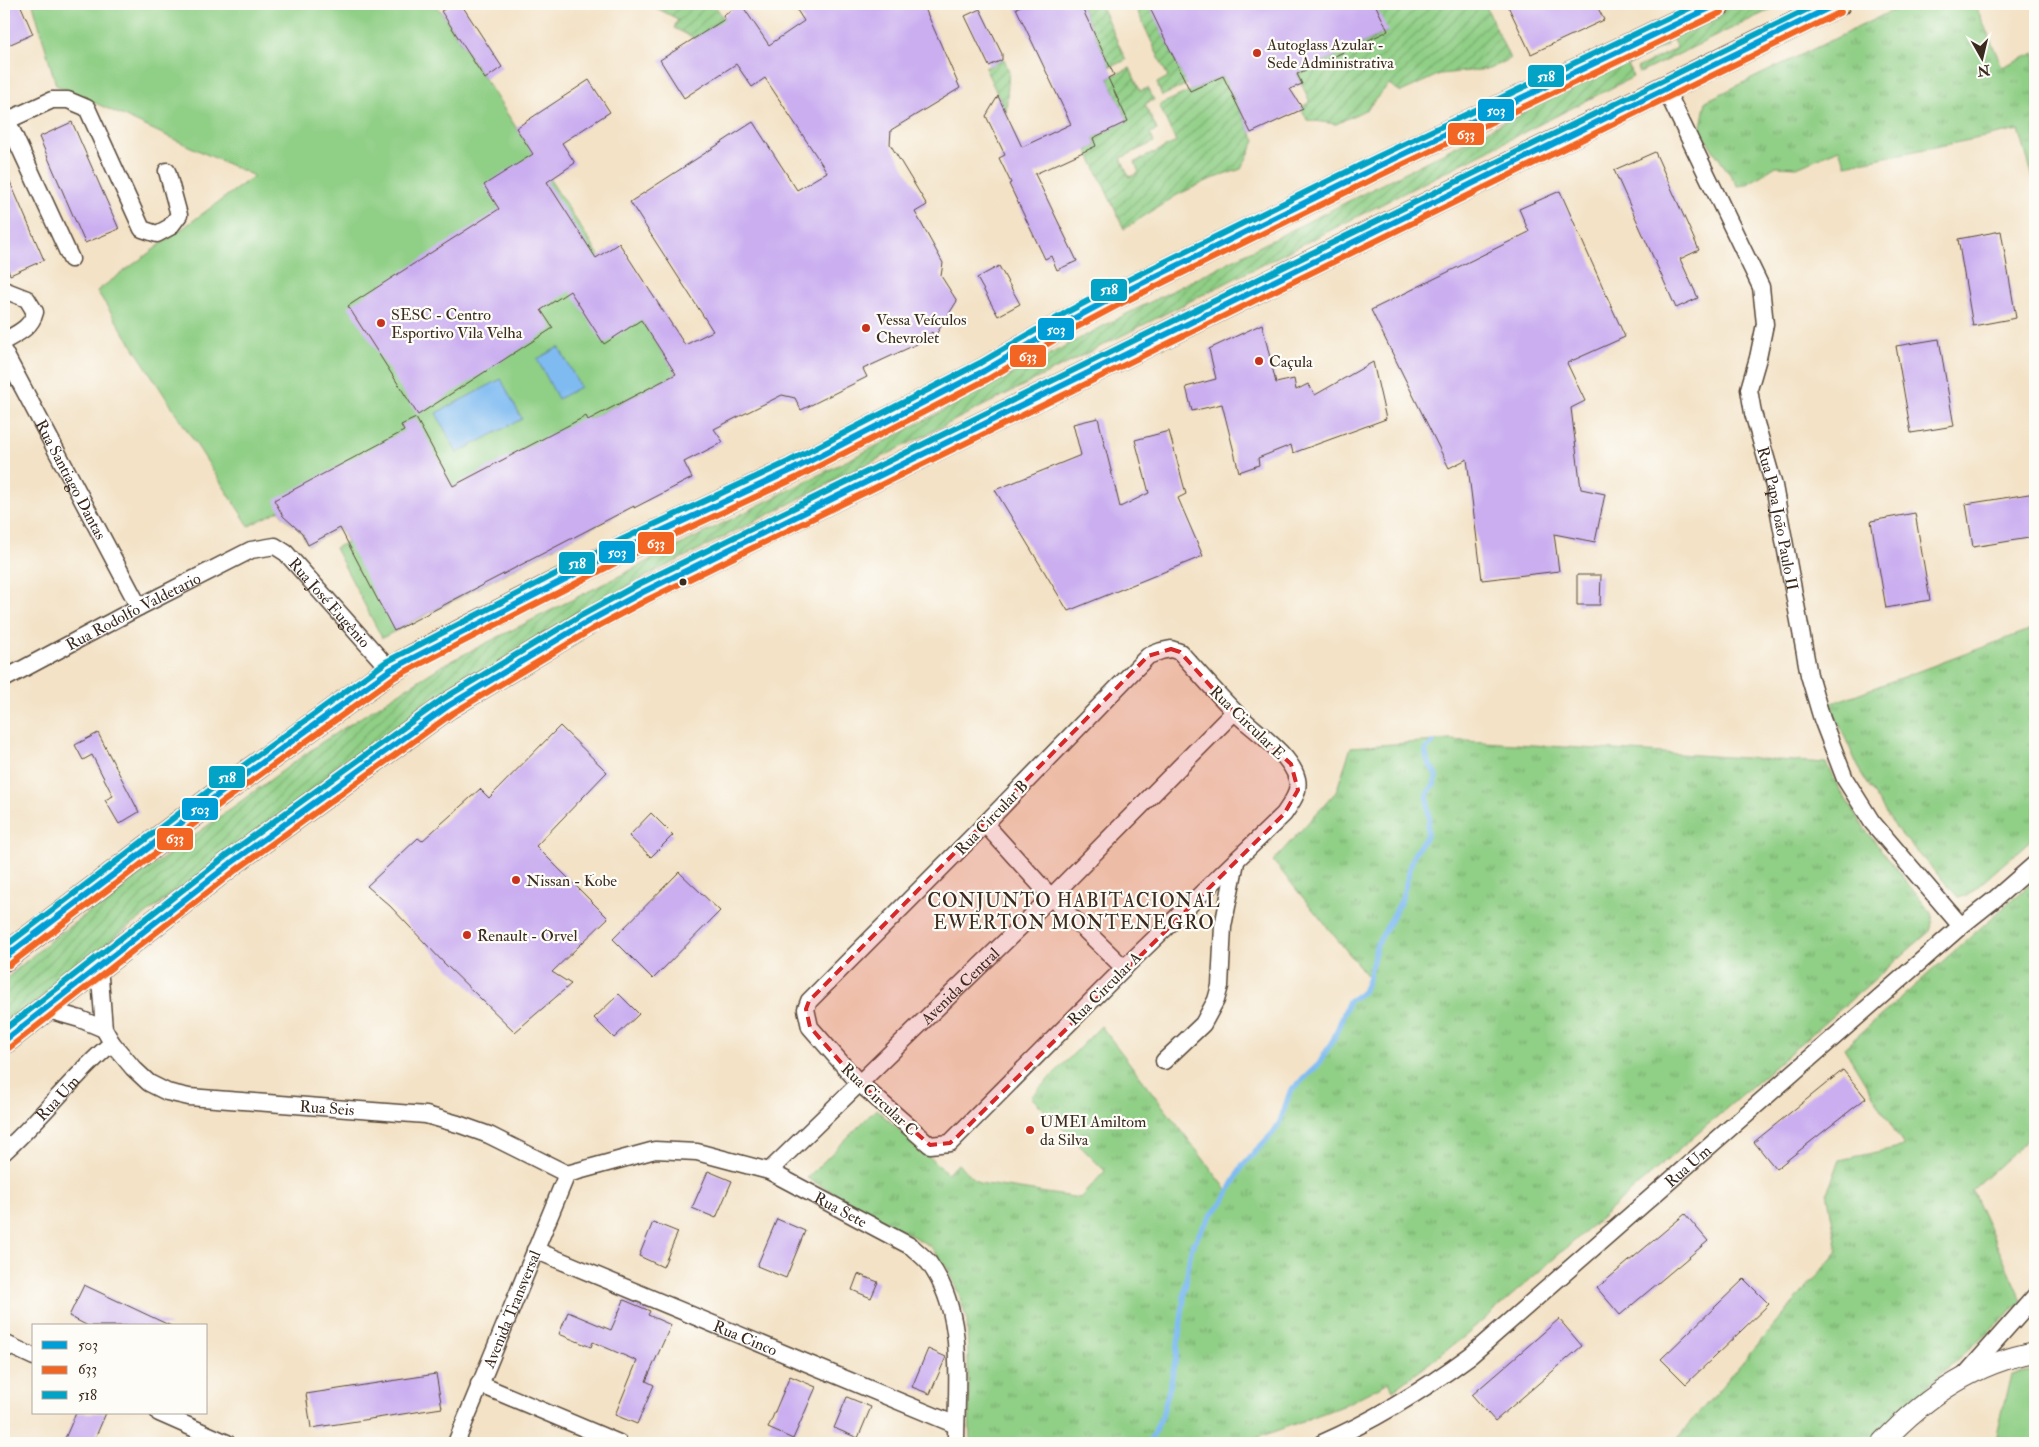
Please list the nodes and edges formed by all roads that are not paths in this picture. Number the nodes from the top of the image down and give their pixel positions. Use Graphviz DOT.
graph roads {
  1 [pos="1718,4"];
  2 [pos="1836,4"];
  3 [pos="1666,88"];
  4 [pos="5,121"];
  5 [pos="167,171"];
  6 [pos="70,259"];
  7 [pos="4,290"];
  8 [pos="4,341"];
  9 [pos="4,352"];
  10 [pos="264,547"];
  11 [pos="139,607"];
  12 [pos="1180,652"];
  13 [pos="390,670"];
  14 [pos="4,678"];
  15 [pos="1234,712"];
  16 [pos="1294,799"];
  17 [pos="985,824"];
  18 [pos="1236,862"];
  19 [pos="2035,864"];
  20 [pos="1052,897"];
  21 [pos="1961,926"];
  22 [pos="4,958"];
  23 [pos="99,965"];
  24 [pos="1124,968"];
  25 [pos="809,1000"];
  26 [pos="45,1009"];
  27 [pos="104,1029"];
  28 [pos="4,1041"];
  29 [pos="112,1044"];
  30 [pos="1164,1061"];
  31 [pos="858,1082"];
  32 [pos="930,1145"];
  33 [pos="4,1152"];
  34 [pos="769,1171"];
  35 [pos="567,1174"];
  36 [pos="535,1250"];
  37 [pos="2035,1296"];
  38 [pos="4,1343"];
  39 [pos="2035,1352"];
  40 [pos="32,1356"];
  41 [pos="1963,1378"];
  42 [pos="478,1384"];
  43 [pos="161,1414"];
  44 [pos="956,1426"];
  45 [pos="227,1443"];
  46 [pos="456,1443"];
  47 [pos="619,1443"];
  48 [pos="956,1443"];
  49 [pos="1322,1443"];
  50 [pos="1882,1443"];
  1 -- 13 [label="main road"];
  2 -- 3 [label="main road"];
  3 -- 21 [label="street, Rua Papa João Paulo II"];
  3 -- 23 [label="main road"];
  4 -- 5 [label="street"];
  4 -- 6 [label="street"];
  7 -- 8 [label="street"];
  9 -- 11 [label="street, Rua Santiago Dantas"];
  10 -- 11 [label="street, Rua Rodolfo Valdetario"];
  10 -- 13 [label="street, Rua José Eugênio"];
  11 -- 14 [label="street, Rua Rodolfo Valdetario"];
  12 -- 15 [label="street, Rua Circular E"];
  12 -- 17 [label="street, Rua Circular B"];
  13 -- 22 [label="main road"];
  15 -- 16 [label="street, Rua Circular E"];
  15 -- 20 [label="street, Avenida Central"];
  16 -- 18 [label="street, Rua Circular A"];
  17 -- 20 [label="street"];
  17 -- 25 [label="street, Rua Circular B"];
  18 -- 24 [label="street, Rua Circular A"];
  18 -- 30 [label="street"];
  19 -- 21 [label="street, Rua Um"];
  20 -- 24 [label="street"];
  20 -- 31 [label="street, Avenida Central"];
  21 -- 49 [label="street, Rua Um"];
  23 -- 26 [label="main road"];
  23 -- 27 [label="street, Rua Seis"];
  24 -- 32 [label="street, Rua Circular A"];
  25 -- 31 [label="street, Rua Circular C"];
  26 -- 27 [label="street"];
  26 -- 28 [label="main road"];
  27 -- 29 [label="street, Rua Seis"];
  29 -- 33 [label="street, Rua Um"];
  29 -- 35 [label="street, Rua Seis"];
  31 -- 32 [label="street, Rua Circular C"];
  31 -- 34 [label="street, Avenida Central"];
  34 -- 35 [label="street, Rua Sete"];
  34 -- 44 [label="street, Rua Sete"];
  35 -- 36 [label="street, Avenida Transversal"];
  36 -- 42 [label="street, Avenida Transversal"];
  36 -- 44 [label="street, Rua Cinco"];
  37 -- 41 [label="street"];
  38 -- 40 [label="street"];
  39 -- 41 [label="street"];
  41 -- 50 [label="street"];
  42 -- 46 [label="street, Avenida Transversal"];
  42 -- 47 [label="street"];
  43 -- 45 [label="street"];
  44 -- 48 [label="street, Rua Sete"];
}
